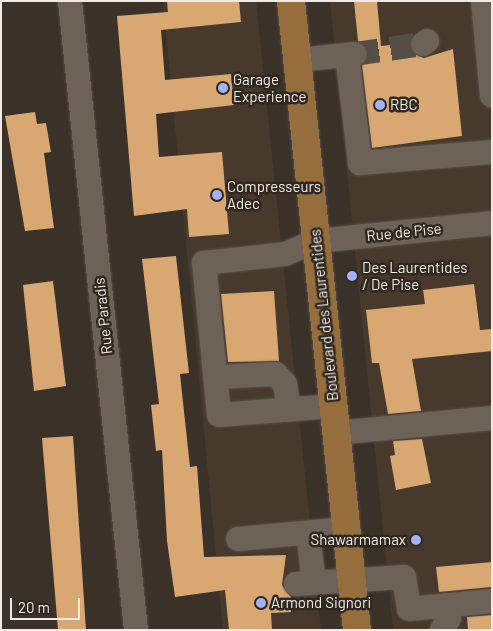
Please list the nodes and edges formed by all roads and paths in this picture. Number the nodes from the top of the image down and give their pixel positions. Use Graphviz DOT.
graph roads {
  1 [pos="70,1"];
  2 [pos="291,1"];
  3 [pos="482,1"];
  4 [pos="298,60"];
  5 [pos="492,96"];
  6 [pos="492,152"];
  7 [pos="492,223"];
  8 [pos="316,241"];
  9 [pos="215,377"];
  10 [pos="333,406"];
  11 [pos="289,410"];
  12 [pos="492,418"];
  13 [pos="336,433"];
  14 [pos="346,529"];
  15 [pos="308,533"];
  16 [pos="238,539"];
  17 [pos="352,580"];
  18 [pos="492,601"];
  19 [pos="447,605"];
  20 [pos="136,630"];
  21 [pos="357,630"];
  22 [pos="442,630"];
  1 -- 20 [label="street, Rue Paradis"];
  2 -- 4 [label="main road, Boulevard des Laurentides"];
  3 -- 5 [label="street"];
  4 -- 6 [label="street"];
  4 -- 8 [label="main road, Boulevard des Laurentides"];
  7 -- 8 [label="street, Rue de Pise"];
  8 -- 9 [label="street, Rue de Pise"];
  8 -- 10 [label="main road, Boulevard des Laurentides"];
  9 -- 11 [label="street"];
  9 -- 11 [label="street"];
  10 -- 11 [label="street"];
  10 -- 13 [label="main road, Boulevard des Laurentides"];
  12 -- 13 [label="street"];
  13 -- 14 [label="main road, Boulevard des Laurentides"];
  14 -- 15 [label="street"];
  14 -- 17 [label="main road, Boulevard des Laurentides"];
  15 -- 16 [label="street"];
  15 -- 17 [label="street"];
  17 -- 19 [label="street"];
  17 -- 21 [label="main road, Boulevard des Laurentides"];
  18 -- 19 [label="street"];
  19 -- 22 [label="street"];
}
